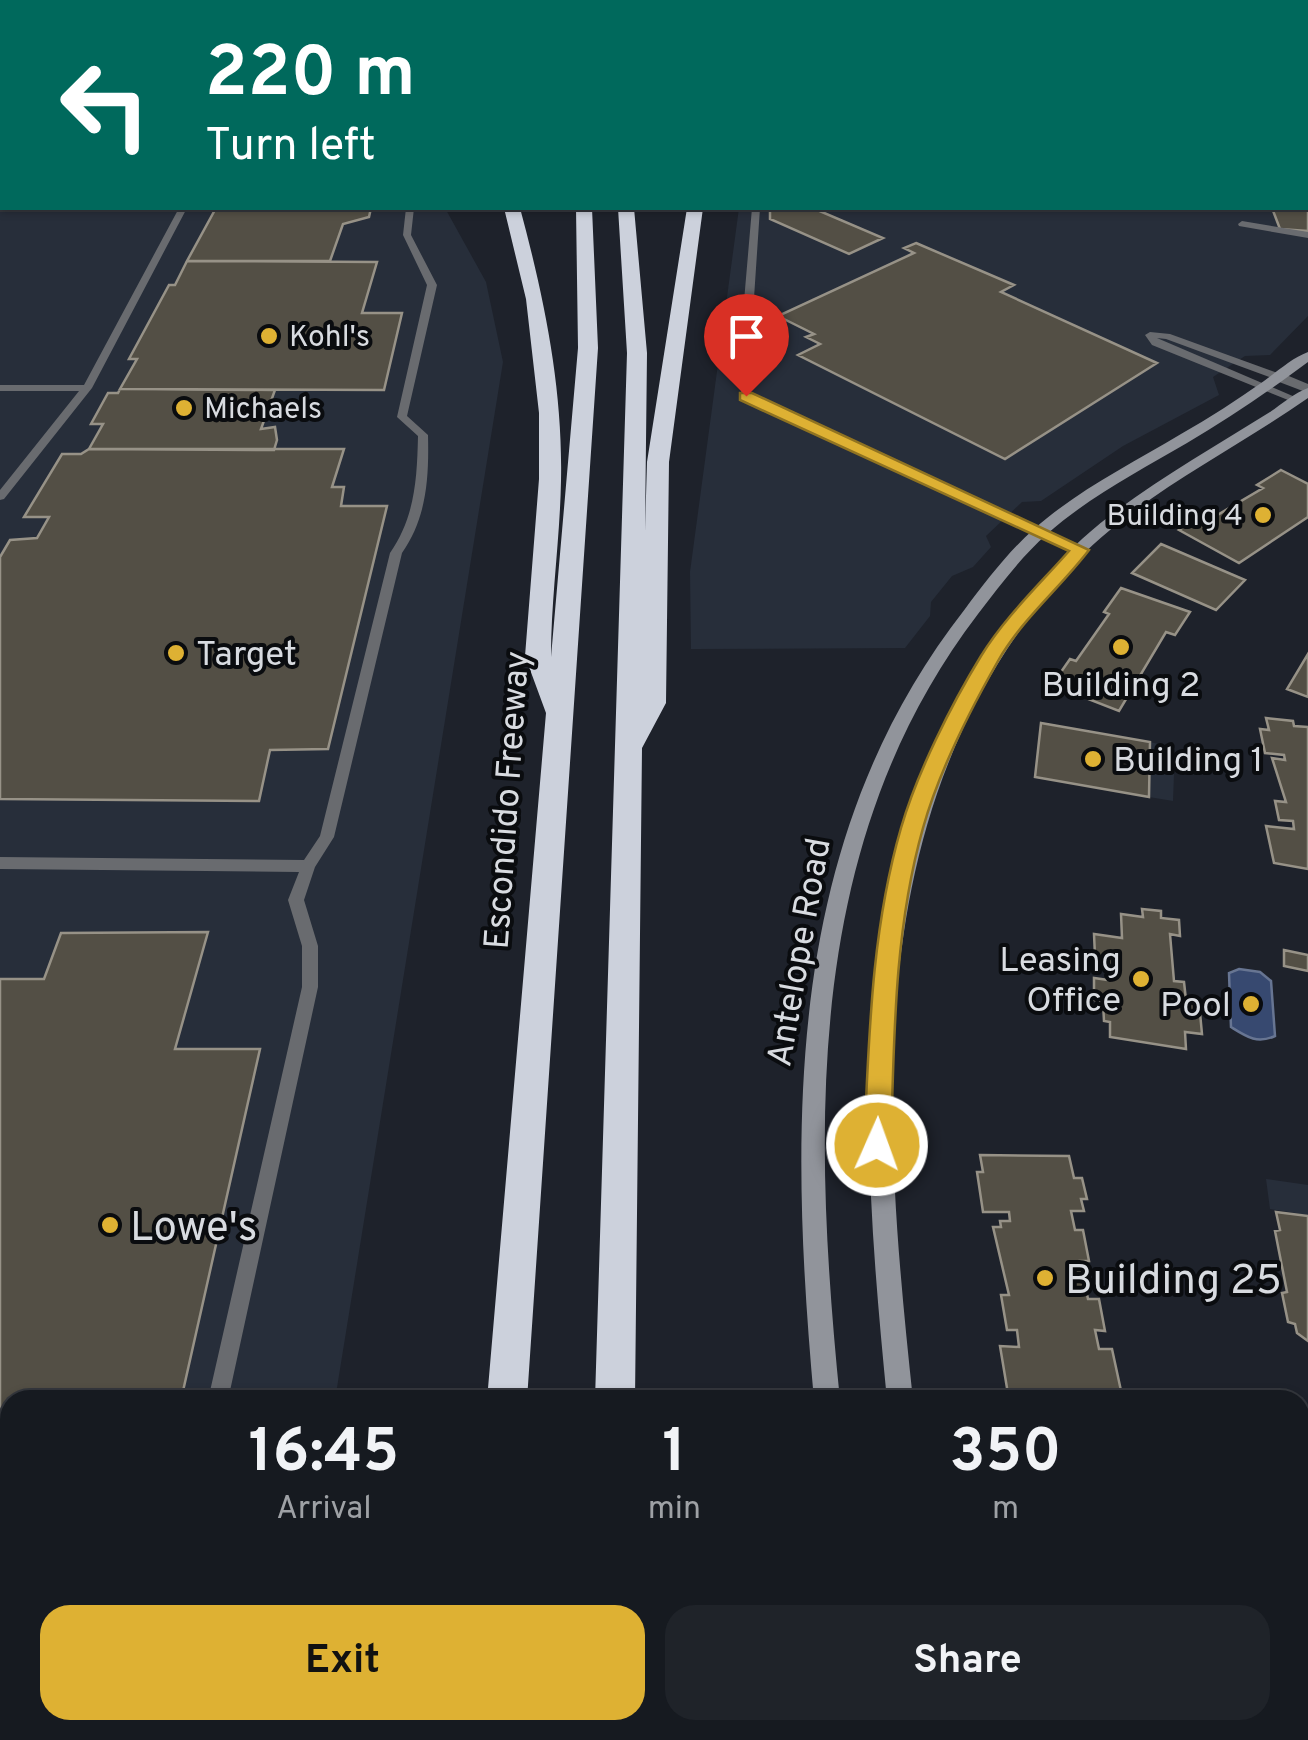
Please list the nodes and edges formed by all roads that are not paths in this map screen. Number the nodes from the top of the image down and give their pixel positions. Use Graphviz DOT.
graph roads {
  1 [pos="0,123"];
  2 [pos="0,134"];
  3 [pos="181,210"];
  4 [pos="410,210"];
  5 [pos="512,210"];
  6 [pos="584,210"];
  7 [pos="626,210"];
  8 [pos="695,210"];
  9 [pos="756,210"];
  10 [pos="1242,224"];
  11 [pos="1308,235"];
  12 [pos="1308,356"];
  13 [pos="1279,378"];
  14 [pos="0,388"];
  15 [pos="87,388"];
  16 [pos="1264,388"];
  17 [pos="1305,397"];
  18 [pos="0,498"];
  19 [pos="1040,532"];
  20 [pos="1080,550"];
  21 [pos="560,719"];
  22 [pos="626,752"];
  23 [pos="0,863"];
  24 [pos="308,866"];
  25 [pos="220,1390"];
  26 [pos="508,1390"];
  27 [pos="615,1390"];
  28 [pos="826,1390"];
  29 [pos="899,1390"];
  1 -- 2 [label="lane"];
  3 -- 15 [label="lane"];
  4 -- 24 [label="lane"];
  5 -- 21 [label="highway"];
  6 -- 21 [label="highway, Escondido Freeway"];
  7 -- 22 [label="highway"];
  8 -- 22 [label="highway"];
  9 -- 19 [label="lane"];
  10 -- 11 [label="lane"];
  12 -- 13 [label="main road, Antelope Road"];
  13 -- 16 [label="main road, Antelope Road"];
  13 -- 16 [label="lane"];
  13 -- 17 [label="street"];
  14 -- 15 [label="lane"];
  15 -- 18 [label="lane"];
  16 -- 17 [label="lane"];
  16 -- 19 [label="main road, Antelope Road"];
  17 -- 20 [label="main road"];
  19 -- 20 [label="lane"];
  19 -- 28 [label="main road, Antelope Road"];
  20 -- 29 [label="main road"];
  21 -- 26 [label="highway, Escondido Freeway"];
  22 -- 27 [label="highway"];
  23 -- 24 [label="lane"];
  24 -- 25 [label="lane"];
}
